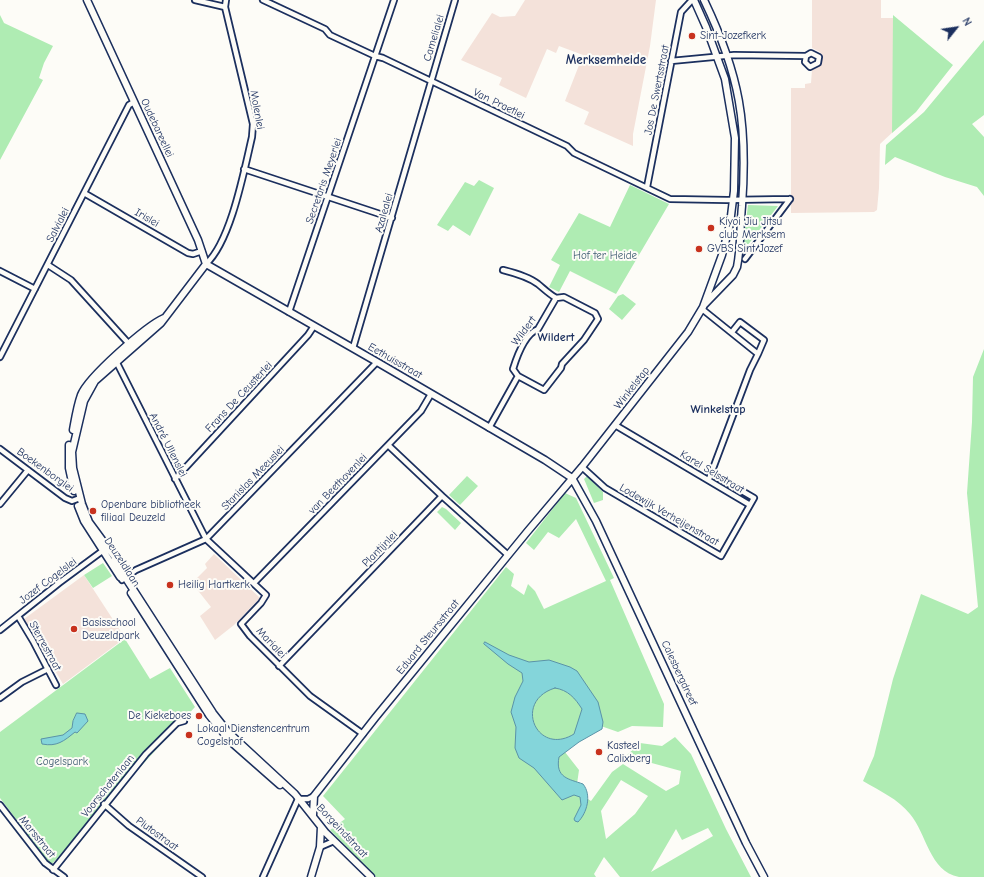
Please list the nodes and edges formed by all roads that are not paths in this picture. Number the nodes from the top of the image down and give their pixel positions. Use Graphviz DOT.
graph roads {
  1 [pos="87,0"];
  2 [pos="195,0"];
  3 [pos="226,0"];
  4 [pos="263,0"];
  5 [pos="394,0"];
  6 [pos="455,0"];
  7 [pos="693,0"];
  8 [pos="704,0"];
  9 [pos="225,8"];
  10 [pos="375,56"];
  11 [pos="717,56"];
  12 [pos="728,56"];
  13 [pos="806,56"];
  14 [pos="671,61"];
  15 [pos="431,81"];
  16 [pos="134,102"];
  17 [pos="244,169"];
  18 [pos="647,187"];
  19 [pos="84,193"];
  20 [pos="328,197"];
  21 [pos="733,200"];
  22 [pos="742,200"];
  23 [pos="392,218"];
  24 [pos="202,251"];
  25 [pos="745,259"];
  26 [pos="206,264"];
  27 [pos="48,265"];
  28 [pos="503,270"];
  29 [pos="0,271"];
  30 [pos="34,289"];
  31 [pos="556,298"];
  32 [pos="703,308"];
  33 [pos="289,312"];
  34 [pos="314,326"];
  35 [pos="732,332"];
  36 [pos="131,346"];
  37 [pos="353,348"];
  38 [pos="758,354"];
  39 [pos="0,357"];
  40 [pos="115,360"];
  41 [pos="377,362"];
  42 [pos="518,376"];
  43 [pos="431,394"];
  44 [pos="616,425"];
  45 [pos="489,428"];
  46 [pos="388,445"];
  47 [pos="0,449"];
  48 [pos="582,467"];
  49 [pos="28,470"];
  50 [pos="711,473"];
  51 [pos="572,478"];
  52 [pos="175,479"];
  53 [pos="709,479"];
  54 [pos="442,496"];
  55 [pos="78,499"];
  56 [pos="0,504"];
  57 [pos="750,505"];
  58 [pos="206,539"];
  59 [pos="105,549"];
  60 [pos="508,555"];
  61 [pos="124,578"];
  62 [pos="254,584"];
  63 [pos="18,616"];
  64 [pos="1,628"];
  65 [pos="279,666"];
  66 [pos="48,669"];
  67 [pos="56,685"];
  68 [pos="0,698"];
  69 [pos="184,721"];
  70 [pos="363,734"];
  71 [pos="314,796"];
  72 [pos="298,799"];
  73 [pos="104,804"];
  74 [pos="0,805"];
  75 [pos="312,815"];
  76 [pos="321,827"];
  77 [pos="334,841"];
  78 [pos="320,848"];
  79 [pos="54,870"];
  80 [pos="64,877"];
  81 [pos="202,877"];
  82 [pos="263,877"];
  83 [pos="311,877"];
  84 [pos="371,877"];
  85 [pos="764,877"];
  1 -- 16 [label="street, Oudebareellei"];
  2 -- 9 [label="street"];
  3 -- 9 [label="street, Molenlei"];
  4 -- 10 [label="street, Van Praetlei"];
  5 -- 10 [label="street, Secretaris Meyerlei"];
  6 -- 15 [label="street, Camelialei"];
  7 -- 11 [label="street, Winkelstap"];
  7 -- 14 [label="street, Jos De Swertsstraat"];
  8 -- 12 [label="street, Winkelstap"];
  9 -- 17 [label="street, Molenlei"];
  10 -- 15 [label="street, Van Praetlei"];
  10 -- 20 [label="street, Secretaris Meyerlei"];
  11 -- 12 [label="street"];
  11 -- 14 [label="street"];
  11 -- 21 [label="street, Winkelstap"];
  12 -- 13 [label="street"];
  12 -- 22 [label="street, Winkelstap"];
  14 -- 18 [label="street, Jos De Swertsstraat"];
  15 -- 18 [label="street, Van Praetlei"];
  15 -- 23 [label="street, Azalealei"];
  16 -- 19 [label="street, Salvialei"];
  16 -- 24 [label="street, Oudebareellei"];
  17 -- 20 [label="street"];
  17 -- 26 [label="street, Molenlei"];
  18 -- 21 [label="street, Van Praetlei"];
  19 -- 24 [label="street, Irislei"];
  19 -- 27 [label="street, Salvialei"];
  20 -- 23 [label="street"];
  20 -- 33 [label="street, Secretaris Meyerlei"];
  21 -- 22 [label="street, Van Praetlei"];
  21 -- 32 [label="street, Winkelstap"];
  22 -- 25 [label="street"];
  22 -- 32 [label="street, Winkelstap"];
  23 -- 37 [label="street, Azalealei"];
  24 -- 26 [label="street, Oudebareellei"];
  26 -- 33 [label="street, Eethuisstraat"];
  26 -- 36 [label="street, Deuzeldlaan"];
  27 -- 30 [label="street, Salvialei"];
  27 -- 36 [label="street"];
  28 -- 31 [label="street"];
  29 -- 30 [label="street"];
  30 -- 39 [label="street, Salvialei"];
  31 -- 42 [label="street, Wildert"];
  31 -- 42 [label="street"];
  32 -- 35 [label="street"];
  32 -- 44 [label="street, Winkelstap"];
  33 -- 34 [label="street, Eethuisstraat"];
  34 -- 37 [label="street, Eethuisstraat"];
  34 -- 52 [label="street, Frans De Ceusterlei"];
  35 -- 38 [label="street"];
  35 -- 38 [label="street"];
  36 -- 40 [label="street, Deuzeldlaan"];
  37 -- 41 [label="street, Eethuisstraat"];
  38 -- 50 [label="street"];
  40 -- 52 [label="street, André Ullenslei"];
  40 -- 55 [label="street, Deuzeldlaan"];
  41 -- 43 [label="street, Eethuisstraat"];
  41 -- 58 [label="street, Stanislas Meeuslei"];
  42 -- 45 [label="street"];
  43 -- 45 [label="street, Eethuisstraat"];
  43 -- 46 [label="street, van Beethovenlei"];
  44 -- 48 [label="street, Winkelstap"];
  44 -- 53 [label="street, Karel Selsstraat"];
  45 -- 51 [label="street, Eethuisstraat"];
  46 -- 54 [label="street"];
  46 -- 62 [label="street, van Beethovenlei"];
  47 -- 49 [label="street, Boekenborglei"];
  48 -- 51 [label="street, Winkelstap"];
  48 -- 57 [label="street, Lodewijk Verheijenstraat"];
  49 -- 55 [label="street, Boekenborglei"];
  49 -- 56 [label="street"];
  50 -- 53 [label="street"];
  50 -- 57 [label="street, Karel Selsstraat"];
  51 -- 60 [label="street, Eduard Steursstraat"];
  51 -- 85 [label="street, Calesbergdreef"];
  52 -- 58 [label="street, André Ullenslei"];
  53 -- 57 [label="street, Karel Selsstraat"];
  54 -- 60 [label="street"];
  54 -- 65 [label="street, Plantijnlei"];
  55 -- 59 [label="street, Deuzeldlaan"];
  58 -- 61 [label="street, Stanislas Meeuslei"];
  58 -- 62 [label="street, Marialei"];
  59 -- 61 [label="street, Deuzeldlaan"];
  59 -- 63 [label="street, Jozef Cogelslei"];
  60 -- 70 [label="street, Eduard Steursstraat"];
  61 -- 72 [label="street, Deuzeldlaan"];
  62 -- 65 [label="street, Marialei"];
  63 -- 64 [label="street, Jozef Cogelslei"];
  63 -- 66 [label="street, Sterrestraat"];
  65 -- 70 [label="street, Marialei"];
  66 -- 67 [label="street, Sterrestraat"];
  66 -- 68 [label="street"];
  69 -- 73 [label="street, Voorschotenlaan"];
  70 -- 71 [label="street, Eduard Steursstraat"];
  71 -- 72 [label="street"];
  71 -- 75 [label="street"];
  72 -- 75 [label="street, Borgeindstraat"];
  72 -- 82 [label="street"];
  73 -- 79 [label="street, Voorschotenlaan"];
  73 -- 81 [label="street, Plutostraat"];
  74 -- 79 [label="street, Marsstraat"];
  75 -- 76 [label="street, Borgeindstraat"];
  76 -- 77 [label="street, Borgeindstraat"];
  76 -- 78 [label="street"];
  77 -- 78 [label="street"];
  77 -- 84 [label="street, Borgeindstraat"];
  78 -- 83 [label="street"];
  79 -- 80 [label="street, Marsstraat"];
}
